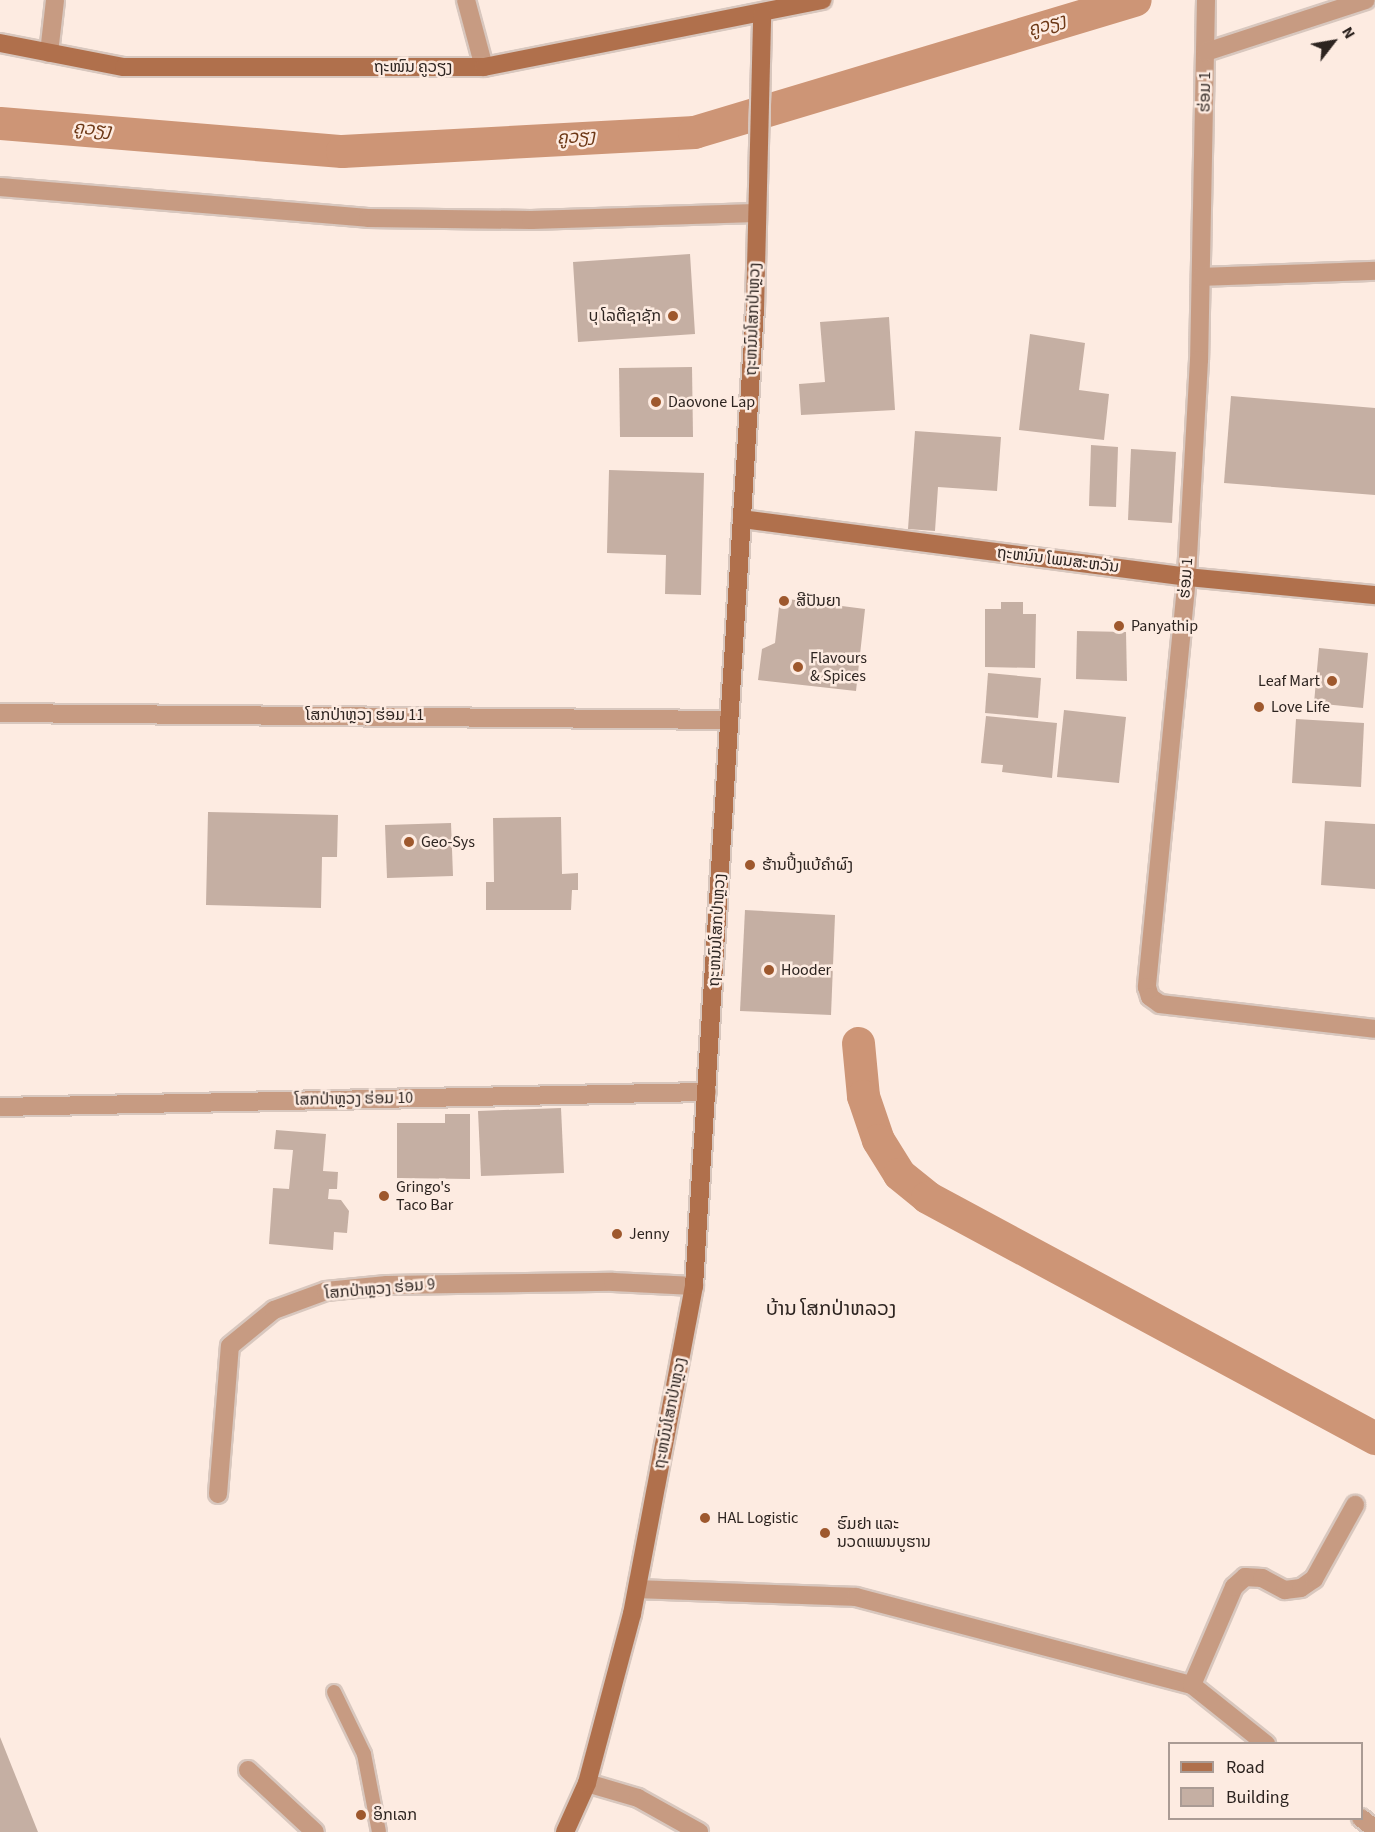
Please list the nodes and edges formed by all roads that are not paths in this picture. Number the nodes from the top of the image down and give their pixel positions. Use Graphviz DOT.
graph roads {
  1 [pos="55,0"];
  2 [pos="466,0"];
  3 [pos="822,0"];
  4 [pos="1206,0"];
  5 [pos="1366,0"];
  6 [pos="762,13"];
  7 [pos="0,43"];
  8 [pos="1206,45"];
  9 [pos="49,53"];
  10 [pos="484,67"];
  11 [pos="0,187"];
  12 [pos="756,213"];
  13 [pos="1375,271"];
  14 [pos="1201,277"];
  15 [pos="742,519"];
  16 [pos="1187,577"];
  17 [pos="1375,595"];
  18 [pos="0,713"];
  19 [pos="729,720"];
  20 [pos="1375,1029"];
  21 [pos="707,1092"];
  22 [pos="0,1107"];
  23 [pos="694,1286"];
  24 [pos="218,1494"];
  25 [pos="1355,1505"];
  26 [pos="637,1589"];
  27 [pos="1192,1685"];
  28 [pos="334,1692"];
  29 [pos="1265,1742"];
  30 [pos="248,1770"];
  31 [pos="587,1783"];
  32 [pos="1363,1820"];
  33 [pos="1375,1829"];
  34 [pos="315,1832"];
  35 [pos="379,1832"];
  36 [pos="565,1832"];
  37 [pos="699,1832"];
  1 -- 9 [label="street"];
  2 -- 10 [label="street"];
  3 -- 6 [label="street, ຖະໜົນ ຄູວຽງ"];
  4 -- 8 [label="street, ຮ່ອມ 1"];
  5 -- 8 [label="street"];
  6 -- 10 [label="street, ຖະໜົນ ຄູວຽງ"];
  6 -- 12 [label="street, ຖະຫນົນໂສກປ່າຫຼວງ"];
  7 -- 9 [label="street, ຖະໜົນ ຄູວຽງ"];
  8 -- 14 [label="street, ຮ່ອມ 1"];
  9 -- 10 [label="street, ຖະໜົນ ຄູວຽງ"];
  11 -- 12 [label="street"];
  12 -- 15 [label="street, ຖະຫນົນໂສກປ່າຫຼວງ"];
  13 -- 14 [label="street"];
  14 -- 16 [label="street, ຮ່ອມ 1"];
  15 -- 16 [label="street, ຖະຫນົນ ໂພນສະຫວັນ"];
  15 -- 19 [label="street, ຖະຫນົນໂສກປ່າຫຼວງ"];
  16 -- 17 [label="street, ຖະຫນົນ ໂພນສະຫວັນ"];
  16 -- 20 [label="street, ຮ່ອມ 1"];
  18 -- 19 [label="street, ໂສກປ່າຫຼວງ ຮ່ອມ 11"];
  19 -- 21 [label="street, ຖະຫນົນໂສກປ່າຫຼວງ"];
  21 -- 22 [label="street, ໂສກປ່າຫຼວງ ຮ່ອມ 10"];
  21 -- 23 [label="street, ຖະຫນົນໂສກປ່າຫຼວງ"];
  23 -- 24 [label="street, ໂສກປ່າຫຼວງ ຮ່ອມ 9"];
  23 -- 26 [label="street, ຖະຫນົນໂສກປ່າຫຼວງ"];
  25 -- 27 [label="street"];
  26 -- 27 [label="street"];
  26 -- 31 [label="street, ຖະຫນົນໂສກປ່າຫຼວງ"];
  27 -- 29 [label="street"];
  28 -- 35 [label="lane"];
  30 -- 34 [label="street"];
  31 -- 36 [label="street, ຖະຫນົນໂສກປ່າຫຼວງ"];
  31 -- 37 [label="street"];
  32 -- 33 [label="street"];
}
